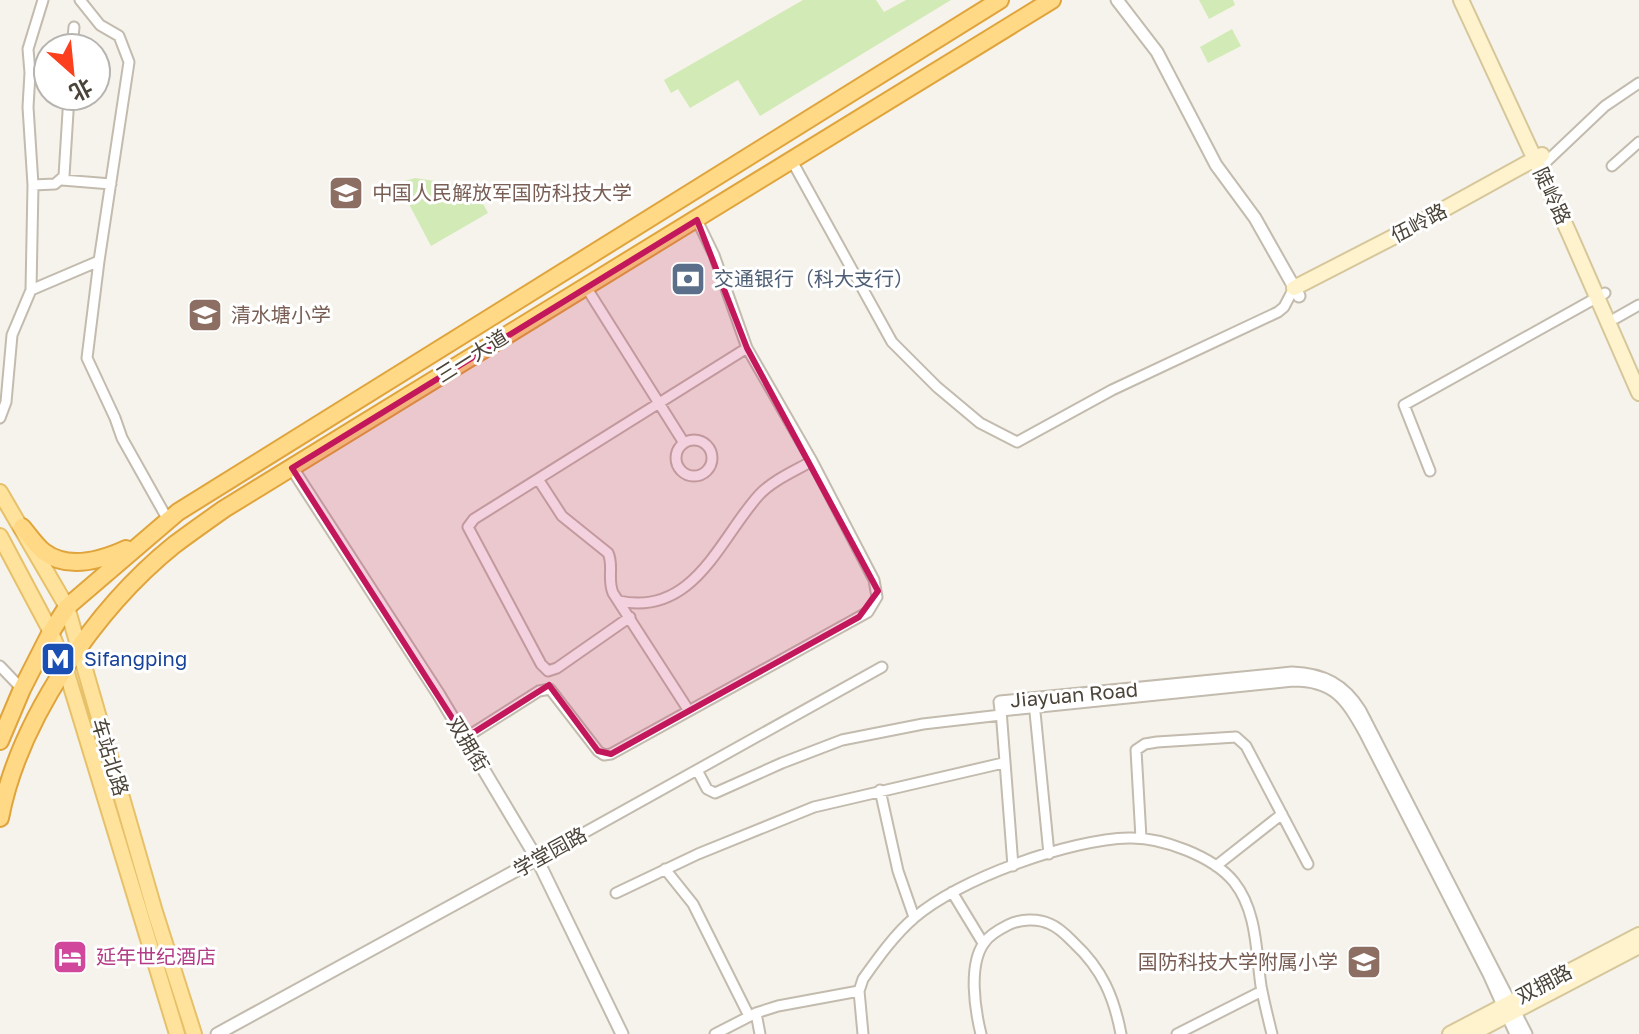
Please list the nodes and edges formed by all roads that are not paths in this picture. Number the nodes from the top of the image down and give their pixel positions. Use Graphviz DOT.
graph roads {
  1 [pos="43,0"];
  2 [pos="80,0"];
  3 [pos="1000,0"];
  4 [pos="1052,0"];
  5 [pos="1120,0"];
  6 [pos="1461,0"];
  7 [pos="1470,0"];
  8 [pos="74,27"];
  9 [pos="74,32"];
  10 [pos="1639,83"];
  11 [pos="68,112"];
  12 [pos="1639,142"];
  13 [pos="1540,160"];
  14 [pos="792,161"];
  15 [pos="1612,166"];
  16 [pos="62,180"];
  17 [pos="111,184"];
  18 [pos="33,185"];
  19 [pos="697,220"];
  20 [pos="99,261"];
  21 [pos="586,287"];
  22 [pos="31,290"];
  23 [pos="1298,291"];
  24 [pos="1601,295"];
  25 [pos="1639,305"];
  26 [pos="1616,318"];
  27 [pos="747,348"];
  28 [pos="1639,369"];
  29 [pos="1639,393"];
  30 [pos="659,403"];
  31 [pos="0,418"];
  32 [pos="684,443"];
  33 [pos="812,461"];
  34 [pos="292,468"];
  35 [pos="1430,471"];
  36 [pos="538,479"];
  37 [pos="0,492"];
  38 [pos="168,520"];
  39 [pos="22,527"];
  40 [pos="0,536"];
  41 [pos="139,544"];
  42 [pos="619,601"];
  43 [pos="67,607"];
  44 [pos="630,617"];
  45 [pos="51,632"];
  46 [pos="81,649"];
  47 [pos="0,666"];
  48 [pos="882,667"];
  49 [pos="66,670"];
  50 [pos="548,671"];
  51 [pos="22,689"];
  52 [pos="545,689"];
  53 [pos="1034,703"];
  54 [pos="689,711"];
  55 [pos="1001,713"];
  56 [pos="465,738"];
  57 [pos="0,741"];
  58 [pos="1003,763"];
  59 [pos="697,770"];
  60 [pos="880,790"];
  61 [pos="1282,814"];
  62 [pos="0,818"];
  63 [pos="1141,838"];
  64 [pos="1049,854"];
  65 [pos="537,859"];
  66 [pos="1308,864"];
  67 [pos="1013,866"];
  68 [pos="1216,866"];
  69 [pos="665,869"];
  70 [pos="952,892"];
  71 [pos="616,893"];
  72 [pos="914,917"];
  73 [pos="1639,935"];
  74 [pos="983,943"];
  75 [pos="1639,946"];
  76 [pos="859,991"];
  77 [pos="1262,991"];
  78 [pos="1508,1009"];
  79 [pos="753,1015"];
  80 [pos="177,1034"];
  81 [pos="194,1034"];
  82 [pos="217,1034"];
  83 [pos="622,1034"];
  84 [pos="715,1034"];
  85 [pos="760,1034"];
  86 [pos="863,1034"];
  87 [pos="981,1034"];
  88 [pos="1121,1034"];
  89 [pos="1177,1034"];
  90 [pos="1272,1034"];
  91 [pos="1450,1034"];
  92 [pos="1471,1034"];
  93 [pos="1516,1034"];
  94 [pos="1526,1034"];
  1 -- 18 [label="street"];
  2 -- 17 [label="street"];
  3 -- 38 [label="highway, 三一大道"];
  4 -- 14 [label="highway, 三一大道"];
  5 -- 23 [label="street"];
  6 -- 13 [label="main road, 陡岭路"];
  7 -- 13 [label="main road, 陡岭路"];
  8 -- 9 [label="street"];
  10 -- 13 [label="street"];
  11 -- 16 [label="street"];
  12 -- 15 [label="street"];
  13 -- 23 [label="main road, 伍岭路"];
  13 -- 24 [label="main road, 陡岭路"];
  14 -- 19 [label="highway, 三一大道"];
  14 -- 23 [label="street"];
  16 -- 17 [label="street"];
  16 -- 18 [label="street"];
  17 -- 20 [label="street"];
  18 -- 22 [label="street"];
  19 -- 21 [label="highway, 三一大道"];
  19 -- 27 [label="street"];
  20 -- 22 [label="street"];
  20 -- 38 [label="street"];
  21 -- 30 [label="street"];
  21 -- 34 [label="highway, 三一大道"];
  22 -- 31 [label="street"];
  24 -- 26 [label="main road, 陡岭路"];
  24 -- 29 [label="main road, 陡岭路"];
  24 -- 35 [label="street"];
  25 -- 26 [label="street"];
  26 -- 28 [label="main road, 陡岭路"];
  27 -- 30 [label="street"];
  27 -- 33 [label="street"];
  30 -- 32 [label="street"];
  30 -- 36 [label="street"];
  32 -- 32 [label="street"];
  33 -- 42 [label="street"];
  33 -- 54 [label="street"];
  34 -- 46 [label="highway, 三一大道"];
  34 -- 56 [label="street, 双拥街"];
  36 -- 42 [label="street"];
  36 -- 50 [label="street"];
  37 -- 39 [label="main road, 车站北路"];
  38 -- 41 [label="highway, 三一大道"];
  39 -- 41 [label="highway"];
  39 -- 43 [label="main road, 车站北路"];
  40 -- 45 [label="main road, 车站北路"];
  41 -- 43 [label="highway, 三一大道"];
  42 -- 44 [label="street"];
  43 -- 45 [label="highway, 三一大道"];
  43 -- 46 [label="main road, 车站北路"];
  44 -- 50 [label="street"];
  44 -- 54 [label="street"];
  45 -- 49 [label="main road, 车站北路"];
  45 -- 51 [label="highway, 三一大道"];
  46 -- 49 [label="highway, 三一大道"];
  46 -- 81 [label="main road, 车站北路"];
  47 -- 51 [label="street"];
  48 -- 59 [label="street, 学堂园路"];
  49 -- 62 [label="highway, 三一大道"];
  49 -- 80 [label="main road, 车站北路"];
  50 -- 52 [label="street"];
  51 -- 57 [label="highway, 三一大道"];
  52 -- 54 [label="street"];
  52 -- 56 [label="street"];
  53 -- 55 [label="street, Jiayuan Road"];
  53 -- 64 [label="street"];
  53 -- 78 [label="street, Jiayuan Road"];
  55 -- 58 [label="street"];
  55 -- 59 [label="street"];
  56 -- 65 [label="street, 双拥街"];
  58 -- 60 [label="street"];
  58 -- 67 [label="street"];
  59 -- 65 [label="street, 学堂园路"];
  60 -- 69 [label="street"];
  60 -- 72 [label="street"];
  61 -- 63 [label="street"];
  61 -- 66 [label="street"];
  61 -- 68 [label="street"];
  63 -- 64 [label="street"];
  63 -- 68 [label="street"];
  64 -- 67 [label="street"];
  65 -- 82 [label="street, 学堂园路"];
  65 -- 83 [label="street, 双拥街"];
  67 -- 70 [label="street"];
  68 -- 77 [label="street"];
  69 -- 71 [label="street"];
  69 -- 79 [label="street"];
  70 -- 72 [label="street"];
  70 -- 74 [label="street"];
  72 -- 76 [label="street"];
  73 -- 78 [label="main road, 双拥路"];
  74 -- 87 [label="street"];
  74 -- 88 [label="street"];
  75 -- 78 [label="main road, 双拥路"];
  76 -- 79 [label="street"];
  76 -- 86 [label="street"];
  77 -- 89 [label="street"];
  77 -- 90 [label="street"];
  78 -- 91 [label="main road, 双拥路"];
  78 -- 92 [label="main road, 双拥路"];
  78 -- 93 [label="street, Jiayuan Road"];
  78 -- 94 [label="street, Jiayuan Road"];
  79 -- 84 [label="street"];
  79 -- 85 [label="street"];
}
